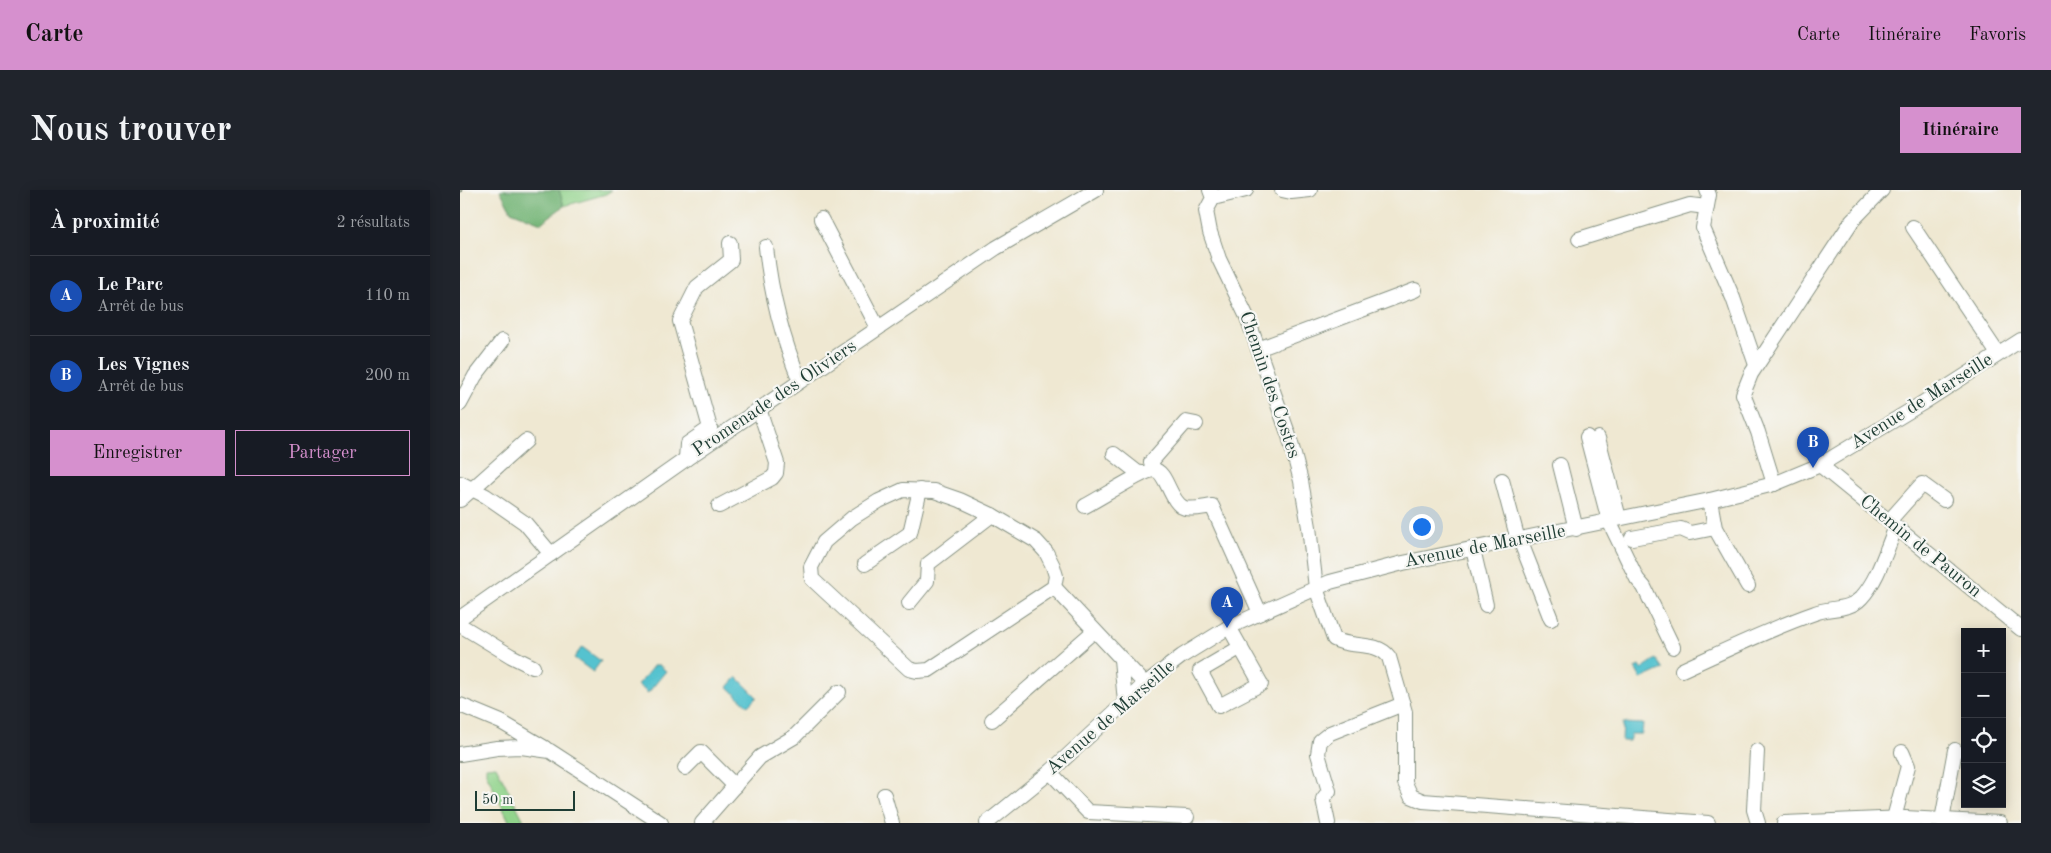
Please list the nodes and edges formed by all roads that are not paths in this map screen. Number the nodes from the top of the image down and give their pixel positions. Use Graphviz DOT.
graph roads {
  1 [pos="1096,190"];
  2 [pos="1246,190"];
  3 [pos="1282,190"];
  4 [pos="1310,190"];
  5 [pos="1708,190"];
  6 [pos="1882,190"];
  7 [pos="1211,194"];
  8 [pos="1707,207"];
  9 [pos="821,219"];
  10 [pos="1913,228"];
  11 [pos="1578,239"];
  12 [pos="730,242"];
  13 [pos="766,248"];
  14 [pos="1415,290"];
  15 [pos="878,328"];
  16 [pos="2021,340"];
  17 [pos="502,341"];
  18 [pos="1258,348"];
  19 [pos="1998,354"];
  20 [pos="1756,365"];
  21 [pos="800,381"];
  22 [pos="460,404"];
  23 [pos="759,409"];
  24 [pos="1196,424"];
  25 [pos="1592,437"];
  26 [pos="526,441"];
  27 [pos="1114,454"];
  28 [pos="686,459"];
  29 [pos="1560,465"];
  30 [pos="1820,465"];
  31 [pos="1148,472"];
  32 [pos="1502,480"];
  33 [pos="1774,484"];
  34 [pos="466,486"];
  35 [pos="920,490"];
  36 [pos="460,500"];
  37 [pos="1710,500"];
  38 [pos="1944,500"];
  39 [pos="718,506"];
  40 [pos="1085,506"];
  41 [pos="992,514"];
  42 [pos="1614,520"];
  43 [pos="1893,524"];
  44 [pos="1576,528"];
  45 [pos="1715,528"];
  46 [pos="1632,538"];
  47 [pos="1519,540"];
  48 [pos="1473,549"];
  49 [pos="551,554"];
  50 [pos="865,564"];
  51 [pos="1748,586"];
  52 [pos="1054,588"];
  53 [pos="1316,588"];
  54 [pos="909,603"];
  55 [pos="1486,605"];
  56 [pos="1260,613"];
  57 [pos="460,618"];
  58 [pos="1551,619"];
  59 [pos="460,625"];
  60 [pos="1229,627"];
  61 [pos="2021,629"];
  62 [pos="1094,631"];
  63 [pos="1241,647"];
  64 [pos="1673,647"];
  65 [pos="1121,658"];
  66 [pos="533,667"];
  67 [pos="1682,670"];
  68 [pos="1145,684"];
  69 [pos="838,692"];
  70 [pos="1126,702"];
  71 [pos="1403,704"];
  72 [pos="460,705"];
  73 [pos="992,720"];
  74 [pos="1955,750"];
  75 [pos="550,751"];
  76 [pos="1757,751"];
  77 [pos="1902,752"];
  78 [pos="460,754"];
  79 [pos="685,768"];
  80 [pos="1050,772"];
  81 [pos="734,786"];
  82 [pos="884,795"];
  83 [pos="1187,817"];
  84 [pos="1556,818"];
  85 [pos="1886,820"];
  86 [pos="1942,820"];
  87 [pos="1813,822"];
  88 [pos="661,823"];
  89 [pos="702,823"];
  90 [pos="892,823"];
  91 [pos="988,823"];
  92 [pos="1328,823"];
  93 [pos="1708,823"];
  94 [pos="1758,823"];
  95 [pos="1784,823"];
  96 [pos="2000,823"];
  1 -- 15 [label="street, Promenade des Oliviers"];
  2 -- 7 [label="street"];
  3 -- 4 [label="street"];
  5 -- 8 [label="street"];
  6 -- 20 [label="street"];
  7 -- 18 [label="street, Chemin des Costes"];
  8 -- 11 [label="street"];
  8 -- 20 [label="street"];
  9 -- 15 [label="street"];
  10 -- 19 [label="street"];
  12 -- 28 [label="street"];
  13 -- 21 [label="street"];
  14 -- 18 [label="street"];
  15 -- 21 [label="street, Promenade des Oliviers"];
  16 -- 19 [label="street, Avenue de Marseille"];
  17 -- 22 [label="street"];
  18 -- 53 [label="street, Chemin des Costes"];
  19 -- 30 [label="street, Avenue de Marseille"];
  20 -- 33 [label="street"];
  21 -- 23 [label="street, Promenade des Oliviers"];
  23 -- 28 [label="street, Promenade des Oliviers"];
  23 -- 39 [label="street"];
  24 -- 31 [label="street"];
  25 -- 42 [label="street"];
  26 -- 34 [label="street"];
  27 -- 31 [label="street"];
  28 -- 49 [label="street, Promenade des Oliviers"];
  29 -- 44 [label="street"];
  30 -- 33 [label="street, Avenue de Marseille"];
  30 -- 43 [label="street, Chemin de Pauron"];
  31 -- 40 [label="street"];
  31 -- 56 [label="street"];
  32 -- 47 [label="street"];
  33 -- 37 [label="street, Avenue de Marseille"];
  34 -- 36 [label="street"];
  34 -- 49 [label="street"];
  35 -- 41 [label="street"];
  35 -- 50 [label="street"];
  35 -- 52 [label="street"];
  37 -- 42 [label="street, Avenue de Marseille"];
  37 -- 45 [label="street"];
  38 -- 43 [label="street"];
  41 -- 52 [label="street"];
  41 -- 54 [label="street"];
  42 -- 44 [label="street, Avenue de Marseille"];
  42 -- 64 [label="street"];
  43 -- 61 [label="street, Chemin de Pauron"];
  43 -- 67 [label="street"];
  44 -- 47 [label="street, Avenue de Marseille"];
  45 -- 46 [label="street"];
  45 -- 51 [label="street"];
  47 -- 48 [label="street, Avenue de Marseille"];
  47 -- 58 [label="street"];
  48 -- 53 [label="street, Avenue de Marseille"];
  48 -- 55 [label="street"];
  49 -- 57 [label="street, Promenade des Oliviers"];
  52 -- 62 [label="street"];
  53 -- 56 [label="street, Avenue de Marseille"];
  53 -- 71 [label="street, Chemin des Costes"];
  56 -- 60 [label="street, Avenue de Marseille"];
  59 -- 66 [label="street"];
  60 -- 63 [label="street"];
  60 -- 68 [label="street, Avenue de Marseille"];
  62 -- 65 [label="street"];
  62 -- 73 [label="street"];
  63 -- 63 [label="street"];
  65 -- 68 [label="street"];
  65 -- 70 [label="street"];
  68 -- 70 [label="street, Avenue de Marseille"];
  69 -- 81 [label="street"];
  70 -- 80 [label="street, Avenue de Marseille"];
  71 -- 84 [label="street"];
  71 -- 92 [label="street"];
  72 -- 75 [label="street"];
  74 -- 86 [label="street"];
  75 -- 78 [label="street"];
  75 -- 88 [label="street"];
  76 -- 94 [label="street"];
  77 -- 85 [label="street"];
  79 -- 81 [label="street"];
  80 -- 83 [label="street"];
  80 -- 91 [label="street, Avenue de Marseille"];
  81 -- 89 [label="street"];
  82 -- 90 [label="street"];
  84 -- 93 [label="street"];
  85 -- 86 [label="street"];
  85 -- 87 [label="street"];
  86 -- 96 [label="street"];
  87 -- 95 [label="street"];
}
